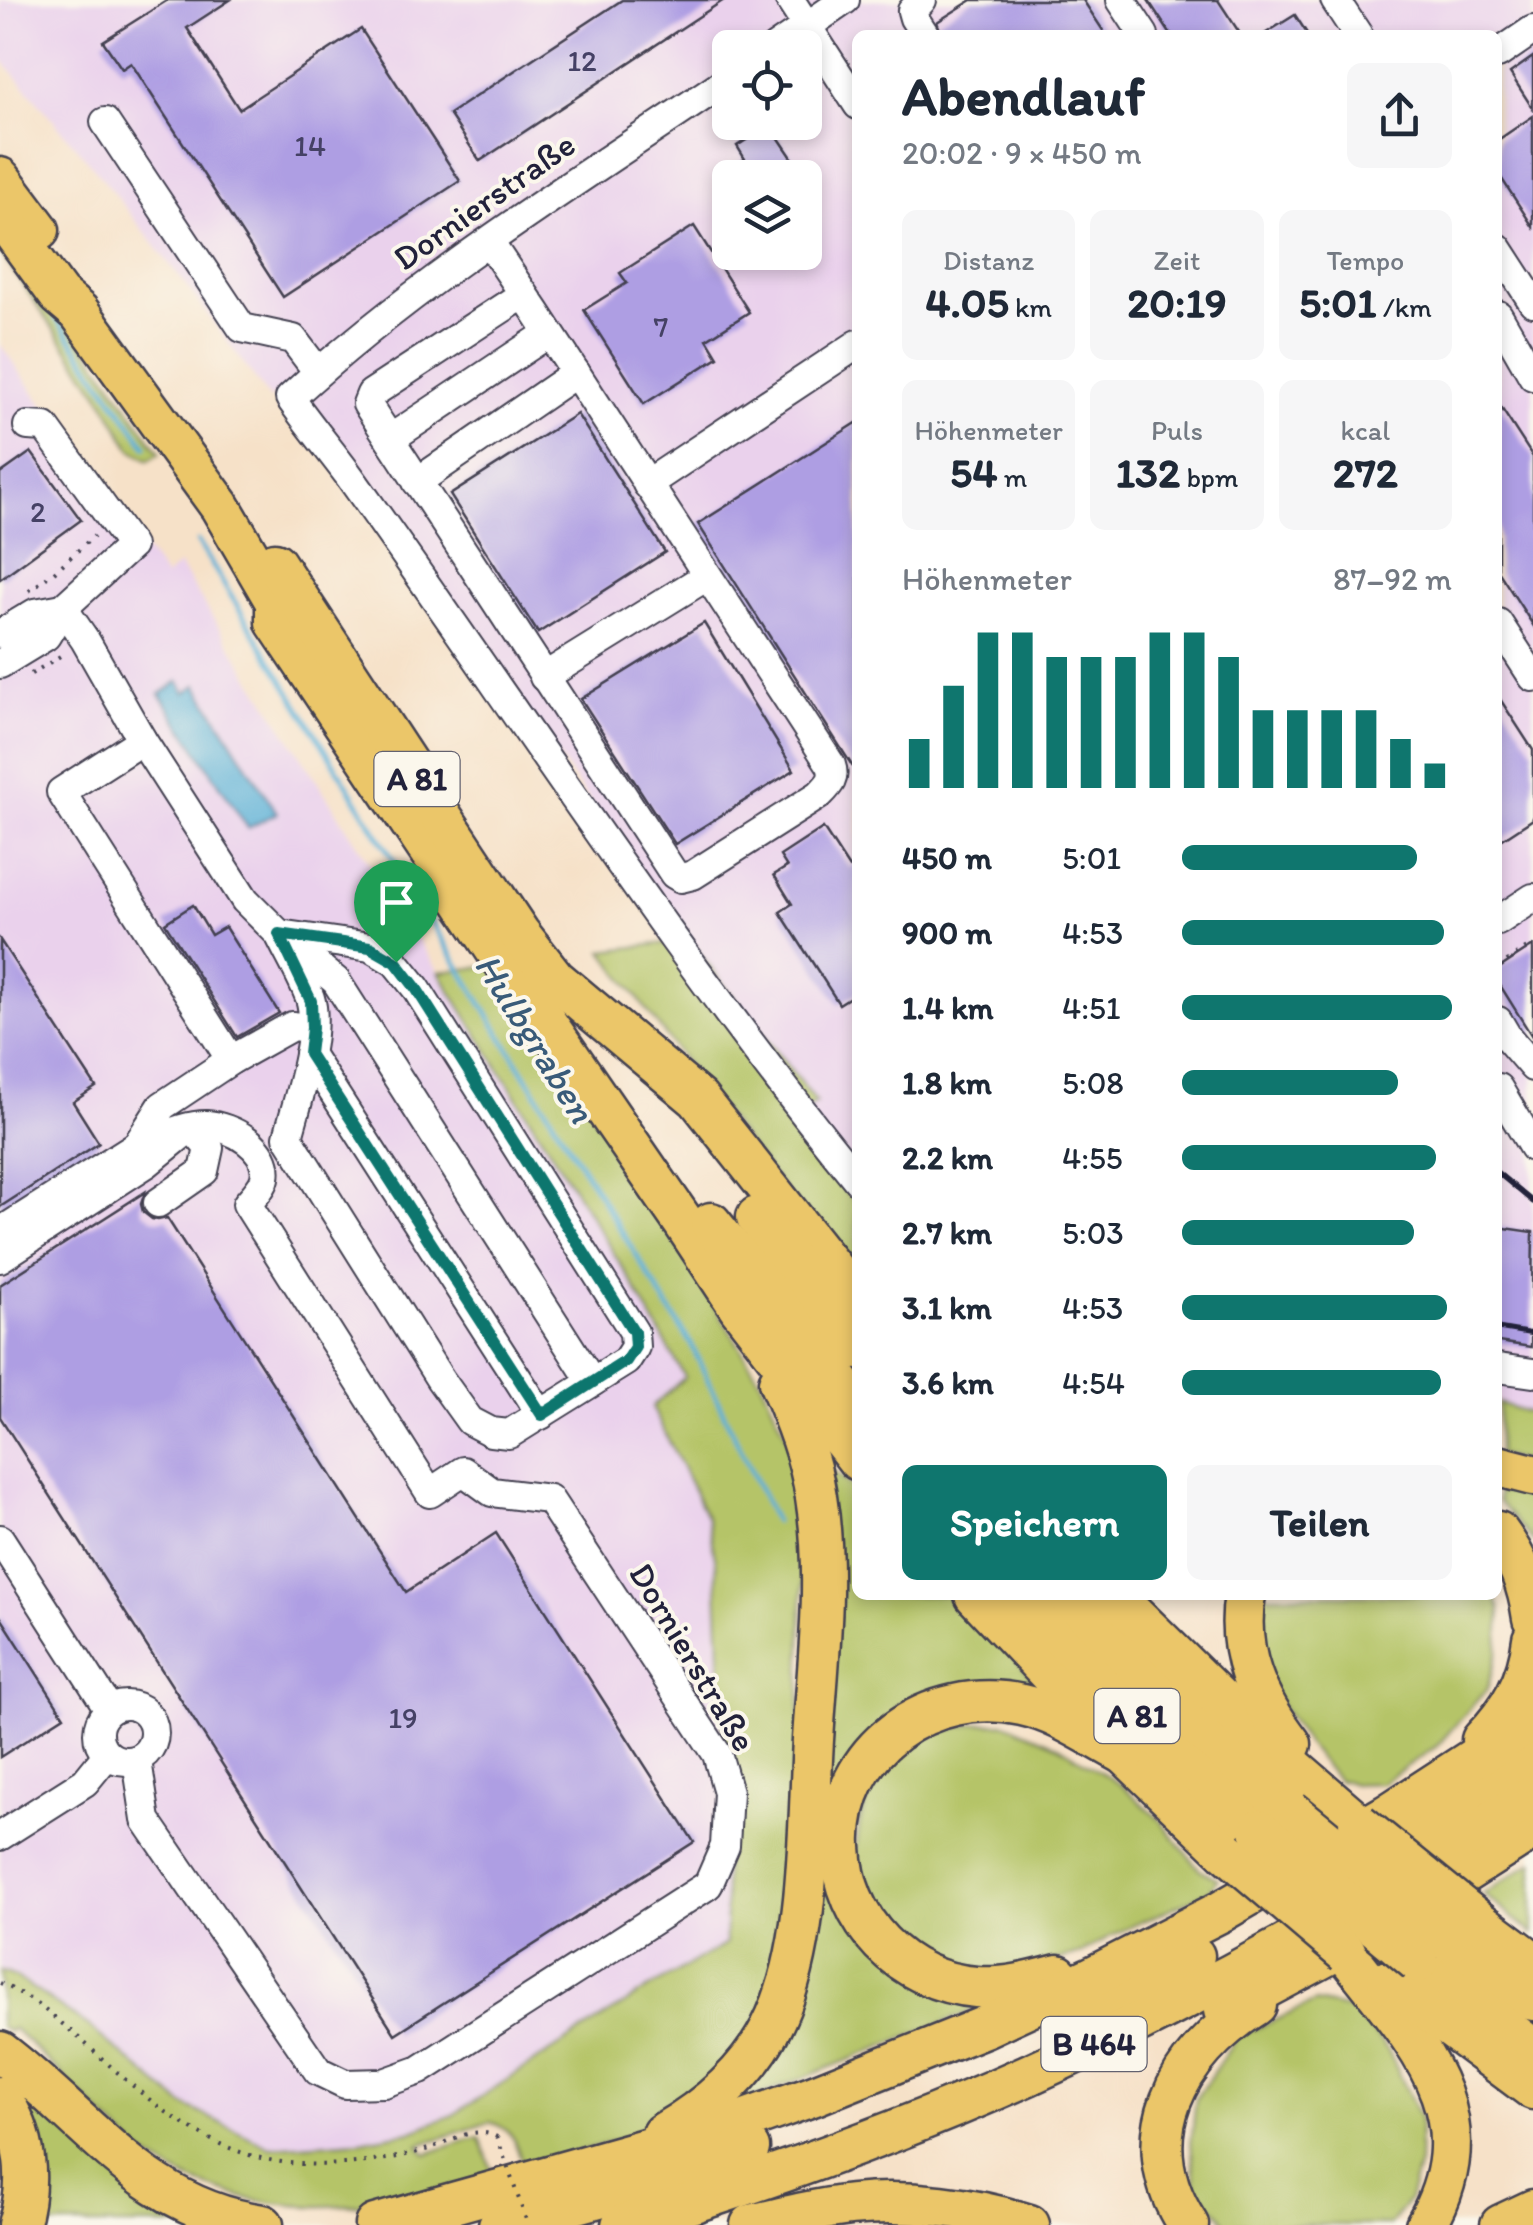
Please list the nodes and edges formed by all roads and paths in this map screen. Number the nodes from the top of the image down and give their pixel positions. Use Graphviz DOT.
graph roads {
  1 [pos="790,0"];
  2 [pos="845,0"];
  3 [pos="922,0"];
  4 [pos="1121,0"];
  5 [pos="806,26"];
  6 [pos="800,30"];
  7 [pos="922,30"];
  8 [pos="1141,30"];
  9 [pos="1533,30"];
  10 [pos="1502,51"];
  11 [pos="712,90"];
  12 [pos="852,96"];
  13 [pos="105,122"];
  14 [pos="0,178"];
  15 [pos="0,214"];
  16 [pos="488,242"];
  17 [pos="1502,254"];
  18 [pos="524,294"];
  19 [pos="1533,302"];
  20 [pos="1502,322"];
  21 [pos="549,333"];
  22 [pos="852,348"];
  23 [pos="318,372"];
  24 [pos="576,373"];
  25 [pos="1533,376"];
  26 [pos="28,426"];
  27 [pos="390,439"];
  28 [pos="178,452"];
  29 [pos="418,482"];
  30 [pos="647,484"];
  31 [pos="217,507"];
  32 [pos="124,536"];
  33 [pos="706,576"];
  34 [pos="26,592"];
  35 [pos="63,608"];
  36 [pos="1502,629"];
  37 [pos="0,634"];
  38 [pos="0,664"];
  39 [pos="544,677"];
  40 [pos="1533,677"];
  41 [pos="142,740"];
  42 [pos="1533,898"];
  43 [pos="1502,918"];
  44 [pos="279,934"];
  45 [pos="1533,944"];
  46 [pos="498,953"];
  47 [pos="1502,964"];
  48 [pos="1502,1026"];
  49 [pos="310,1041"];
  50 [pos="630,1043"];
  51 [pos="230,1060"];
  52 [pos="1533,1067"];
  53 [pos="1502,1095"];
  54 [pos="191,1127"];
  55 [pos="137,1144"];
  56 [pos="1533,1148"];
  57 [pos="852,1174"];
  58 [pos="158,1204"];
  59 [pos="0,1232"];
  60 [pos="0,1258"];
  61 [pos="852,1293"];
  62 [pos="758,1332"];
  63 [pos="852,1342"];
  64 [pos="1502,1369"];
  65 [pos="1533,1373"];
  66 [pos="592,1382"];
  67 [pos="852,1398"];
  68 [pos="542,1415"];
  69 [pos="852,1452"];
  70 [pos="1502,1467"];
  71 [pos="1533,1475"];
  72 [pos="1502,1538"];
  73 [pos="0,1539"];
  74 [pos="979,1600"];
  75 [pos="1025,1600"];
  76 [pos="1073,1600"];
  77 [pos="1119,1600"];
  78 [pos="1245,1600"];
  79 [pos="1533,1618"];
  80 [pos="1533,1639"];
  81 [pos="109,1710"];
  82 [pos="1533,1720"];
  83 [pos="1125,1754"];
  84 [pos="107,1755"];
  85 [pos="1533,1755"];
  86 [pos="138,1760"];
  87 [pos="1452,1774"];
  88 [pos="1533,1795"];
  89 [pos="1318,1809"];
  90 [pos="1533,1829"];
  91 [pos="0,1836"];
  92 [pos="1422,1959"];
  93 [pos="1126,1960"];
  94 [pos="1533,1962"];
  95 [pos="1297,1972"];
  96 [pos="0,1983"];
  97 [pos="1533,2000"];
  98 [pos="1533,2049"];
  99 [pos="0,2052"];
  100 [pos="1533,2089"];
  101 [pos="0,2097"];
  102 [pos="628,2154"];
  103 [pos="1533,2210"];
  104 [pos="18,2225"];
  105 [pos="261,2225"];
  106 [pos="375,2225"];
  107 [pos="498,2225"];
  108 [pos="528,2225"];
  109 [pos="622,2225"];
  110 [pos="714,2225"];
  111 [pos="750,2225"];
  112 [pos="1029,2225"];
  113 [pos="1188,2225"];
  114 [pos="1426,2225"];
  115 [pos="1500,2225"];
  1 -- 5 [label="street"];
  2 -- 5 [label="street"];
  3 -- 7 [label="street"];
  4 -- 8 [label="street"];
  5 -- 6 [label="street"];
  5 -- 12 [label="street"];
  9 -- 10 [label="street"];
  11 -- 16 [label="street, Dornierstraße"];
  13 -- 23 [label="street"];
  14 -- 28 [label="highway, A 81"];
  15 -- 28 [label="highway, A 81"];
  16 -- 18 [label="street"];
  16 -- 23 [label="street, Dornierstraße"];
  17 -- 19 [label="street"];
  18 -- 21 [label="street"];
  18 -- 27 [label="street"];
  20 -- 25 [label="street"];
  21 -- 24 [label="street"];
  21 -- 27 [label="street"];
  22 -- 30 [label="street"];
  23 -- 57 [label="street, Dornierstraße"];
  24 -- 29 [label="street"];
  24 -- 30 [label="street"];
  26 -- 32 [label="street"];
  27 -- 29 [label="street"];
  28 -- 31 [label="highway, A 81"];
  29 -- 39 [label="street"];
  30 -- 33 [label="street"];
  31 -- 46 [label="highway, A 81"];
  31 -- 50 [label="highway, A 81"];
  32 -- 34 [label="path"];
  32 -- 35 [label="street"];
  33 -- 39 [label="street"];
  33 -- 39 [label="street"];
  35 -- 37 [label="street"];
  35 -- 38 [label="street"];
  35 -- 41 [label="street"];
  36 -- 40 [label="street"];
  41 -- 44 [label="street"];
  41 -- 51 [label="street"];
  42 -- 43 [label="street"];
  44 -- 49 [label="street"];
  44 -- 66 [label="street"];
  44 -- 66 [label="street"];
  45 -- 47 [label="path"];
  46 -- 62 [label="highway"];
  46 -- 67 [label="highway, A 81"];
  48 -- 52 [label="street"];
  49 -- 51 [label="street"];
  49 -- 68 [label="street"];
  49 -- 68 [label="street"];
  50 -- 61 [label="highway"];
  50 -- 63 [label="highway, A 81"];
  51 -- 55 [label="street"];
  53 -- 56 [label="street"];
  54 -- 55 [label="street"];
  54 -- 58 [label="street"];
  54 -- 60 [label="street"];
  54 -- 86 [label="street, Dornierstraße"];
  55 -- 59 [label="street"];
  62 -- 69 [label="highway"];
  62 -- 102 [label="highway"];
  64 -- 65 [label="street"];
  66 -- 68 [label="street"];
  70 -- 71 [label="highway"];
  72 -- 79 [label="highway"];
  73 -- 81 [label="street"];
  74 -- 83 [label="highway"];
  75 -- 89 [label="highway, A 81"];
  76 -- 89 [label="highway, A 81"];
  77 -- 89 [label="highway"];
  78 -- 89 [label="highway"];
  80 -- 87 [label="highway"];
  81 -- 84 [label="street"];
  81 -- 86 [label="street, Dornierstraße"];
  82 -- 87 [label="highway, B 464"];
  83 -- 92 [label="highway, bridge"];
  83 -- 93 [label="highway"];
  84 -- 86 [label="street"];
  84 -- 91 [label="street"];
  85 -- 107 [label="highway, B 464"];
  87 -- 93 [label="highway, B 464"];
  88 -- 109 [label="highway, B 464"];
  89 -- 92 [label="highway, A 81, bridge"];
  89 -- 92 [label="highway, bridge"];
  90 -- 95 [label="highway, B 464"];
  92 -- 94 [label="highway"];
  92 -- 97 [label="highway, A 81"];
  92 -- 98 [label="highway, A 81"];
  92 -- 100 [label="highway"];
  92 -- 114 [label="highway"];
  93 -- 102 [label="highway, B 464"];
  95 -- 110 [label="highway, B 464"];
  95 -- 113 [label="highway"];
  96 -- 108 [label="path, bridge"];
  99 -- 105 [label="highway"];
  101 -- 104 [label="highway"];
  102 -- 106 [label="highway, B 464"];
  103 -- 115 [label="highway"];
  111 -- 112 [label="highway"];
}
